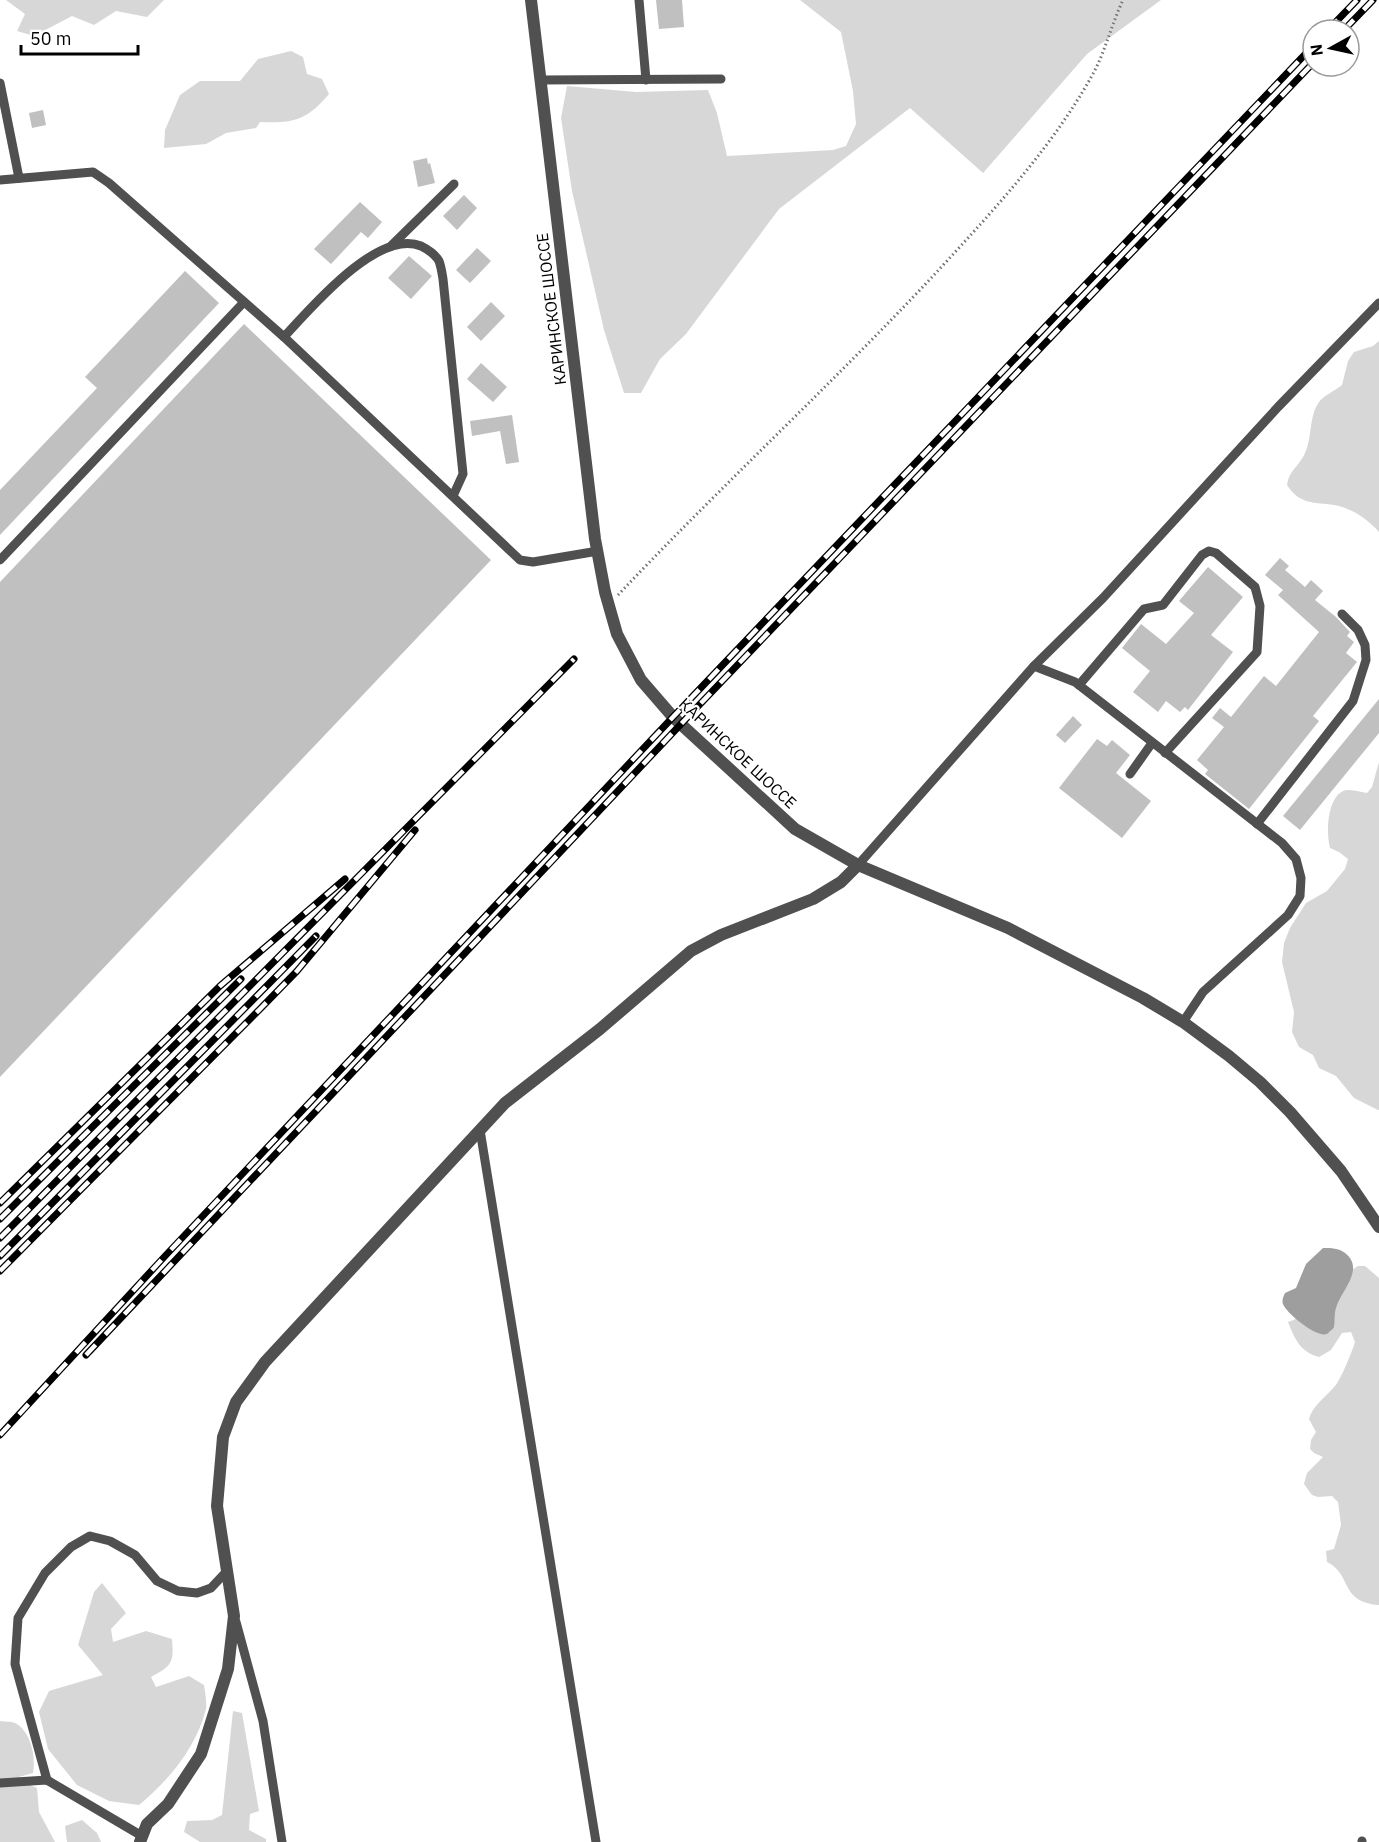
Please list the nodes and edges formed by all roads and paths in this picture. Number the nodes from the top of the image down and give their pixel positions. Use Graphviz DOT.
graph roads {
  1 [pos="531,0"];
  2 [pos="639,0"];
  3 [pos="1123,0"];
  4 [pos="721,79"];
  5 [pos="540,80"];
  6 [pos="646,80"];
  7 [pos="0,83"];
  8 [pos="19,178"];
  9 [pos="0,180"];
  10 [pos="454,184"];
  11 [pos="391,246"];
  12 [pos="244,302"];
  13 [pos="1379,303"];
  14 [pos="284,338"];
  15 [pos="453,496"];
  16 [pos="598,551"];
  17 [pos="0,560"];
  18 [pos="609,605"];
  19 [pos="1342,614"];
  20 [pos="1034,666"];
  21 [pos="1079,686"];
  22 [pos="1152,743"];
  23 [pos="1165,753"];
  24 [pos="1131,774"];
  25 [pos="1257,824"];
  26 [pos="858,865"];
  27 [pos="1183,1022"];
  28 [pos="480,1130"];
  29 [pos="1379,1227"];
  30 [pos="227,1571"];
  31 [pos="234,1616"];
  32 [pos="47,1779"];
  33 [pos="0,1783"];
  34 [pos="141,1839"];
  35 [pos="282,1842"];
  36 [pos="596,1842"];
  1 -- 5 [label="street, КАРИНСКОЕ ШОССЕ"];
  2 -- 6 [label="lane"];
  3 -- 18 [label="path"];
  4 -- 6 [label="lane"];
  5 -- 6 [label="lane"];
  5 -- 16 [label="street, КАРИНСКОЕ ШОССЕ"];
  7 -- 8 [label="lane"];
  8 -- 9 [label="lane"];
  8 -- 12 [label="lane"];
  10 -- 11 [label="lane"];
  11 -- 14 [label="lane"];
  11 -- 15 [label="lane"];
  12 -- 14 [label="lane"];
  12 -- 17 [label="lane"];
  13 -- 20 [label="lane"];
  14 -- 15 [label="lane"];
  15 -- 16 [label="lane"];
  16 -- 18 [label="street, КАРИНСКОЕ ШОССЕ"];
  18 -- 26 [label="street, КАРИНСКОЕ ШОССЕ"];
  19 -- 25 [label="lane"];
  20 -- 21 [label="lane"];
  20 -- 26 [label="lane"];
  21 -- 22 [label="lane"];
  21 -- 23 [label="lane"];
  22 -- 23 [label="lane"];
  22 -- 24 [label="lane"];
  23 -- 25 [label="lane"];
  25 -- 27 [label="lane"];
  26 -- 27 [label="street, КАРИНСКОЕ ШОССЕ"];
  26 -- 28 [label="street"];
  27 -- 29 [label="street, КАРИНСКОЕ ШОССЕ"];
  28 -- 30 [label="street"];
  28 -- 36 [label="lane"];
  30 -- 31 [label="street"];
  30 -- 32 [label="lane"];
  31 -- 34 [label="street"];
  31 -- 35 [label="lane"];
  32 -- 33 [label="lane"];
  32 -- 34 [label="lane"];
}
